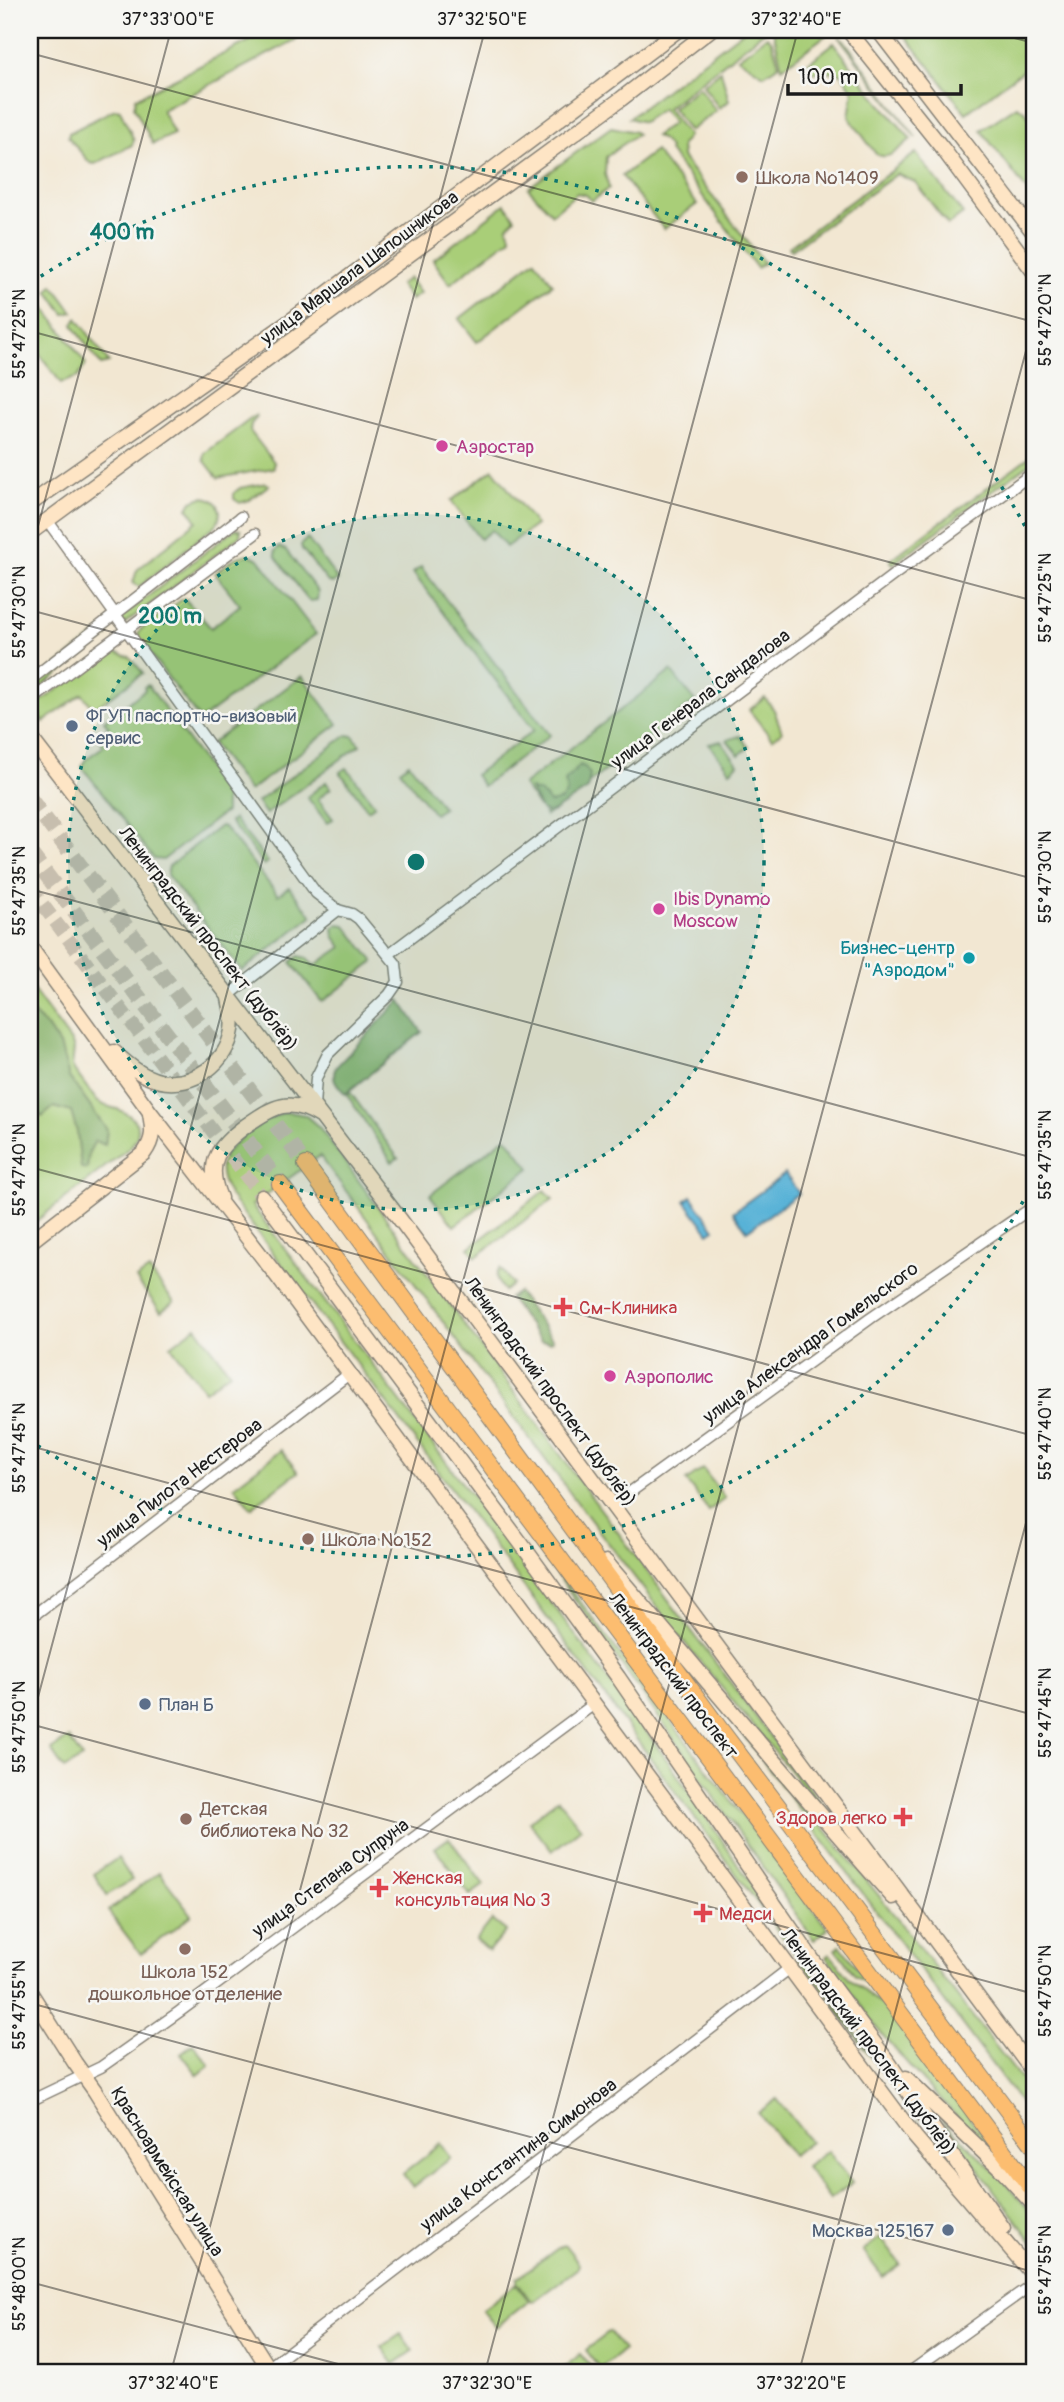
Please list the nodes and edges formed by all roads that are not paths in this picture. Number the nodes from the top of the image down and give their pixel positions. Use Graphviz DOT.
graph roads {
  1 [pos="678,30"];
  2 [pos="710,30"];
  3 [pos="848,30"];
  4 [pos="878,30"];
  5 [pos="1034,233"];
  6 [pos="1034,272"];
  7 [pos="1034,472"];
  8 [pos="30,504"];
  9 [pos="241,517"];
  10 [pos="47,520"];
  11 [pos="30,533"];
  12 [pos="255,534"];
  13 [pos="115,615"];
  14 [pos="126,630"];
  15 [pos="30,680"];
  16 [pos="30,701"];
  17 [pos="30,737"];
  18 [pos="338,910"];
  19 [pos="30,947"];
  20 [pos="389,954"];
  21 [pos="229,995"];
  22 [pos="93,1032"];
  23 [pos="314,1106"];
  24 [pos="150,1112"];
  25 [pos="331,1127"];
  26 [pos="306,1165"];
  27 [pos="280,1184"];
  28 [pos="262,1197"];
  29 [pos="224,1209"];
  30 [pos="1030,1209"];
  31 [pos="30,1242"];
  32 [pos="349,1374"];
  33 [pos="611,1506"];
  34 [pos="563,1512"];
  35 [pos="30,1618"];
  36 [pos="594,1704"];
  37 [pos="948,1958"];
  38 [pos="790,1968"];
  39 [pos="30,1992"];
  40 [pos="889,2063"];
  41 [pos="1034,2073"];
  42 [pos="84,2075"];
  43 [pos="30,2101"];
  44 [pos="1034,2146"];
  45 [pos="1034,2192"];
  46 [pos="1034,2205"];
  47 [pos="1034,2274"];
  48 [pos="1034,2283"];
  49 [pos="269,2370"];
  50 [pos="910,2372"];
  1 -- 8 [label="main road, улица Маршала Шапошникова"];
  2 -- 10 [label="main road, улица Маршала Шапошникова"];
  3 -- 6 [label="main road"];
  4 -- 5 [label="main road"];
  7 -- 20 [label="street, улица Генерала Сандалова"];
  9 -- 13 [label="street"];
  10 -- 11 [label="main road, улица Маршала Шапошникова"];
  10 -- 13 [label="street"];
  12 -- 14 [label="street"];
  13 -- 14 [label="street"];
  13 -- 15 [label="street"];
  14 -- 16 [label="street"];
  14 -- 18 [label="street"];
  17 -- 21 [label="main road, Ленинградский проспект (дублёр)"];
  18 -- 20 [label="street"];
  18 -- 21 [label="street"];
  19 -- 22 [label="main road, Ленинградский проспект (дублёр)"];
  20 -- 23 [label="street"];
  21 -- 22 [label="main road"];
  21 -- 23 [label="main road, Ленинградский проспект (дублёр)"];
  22 -- 24 [label="main road, Ленинградский проспект (дублёр)"];
  23 -- 25 [label="main road, Ленинградский проспект (дублёр)"];
  24 -- 29 [label="main road, Ленинградский проспект (дублёр)"];
  24 -- 31 [label="main road"];
  25 -- 29 [label="main road"];
  25 -- 33 [label="main road, Ленинградский проспект (дублёр)"];
  26 -- 34 [label="main road, Ленинградский проспект"];
  27 -- 45 [label="main road, Ленинградский проспект"];
  28 -- 40 [label="main road, Ленинградский проспект (дублёр)"];
  29 -- 32 [label="main road, Ленинградский проспект (дублёр)"];
  30 -- 33 [label="street, улица Александра Гомельского"];
  32 -- 35 [label="street, улица Пилота Нестерова"];
  32 -- 36 [label="main road, Ленинградский проспект (дублёр)"];
  33 -- 37 [label="main road, Ленинградский проспект (дублёр)"];
  34 -- 37 [label="main road"];
  34 -- 44 [label="main road, Ленинградский проспект"];
  36 -- 38 [label="main road, Ленинградский проспект (дублёр)"];
  36 -- 42 [label="street, улица Степана Супруна"];
  37 -- 41 [label="main road, Ленинградский проспект (дублёр)"];
  38 -- 47 [label="main road, Ленинградский проспект (дублёр)"];
  38 -- 49 [label="street, улица Константина Симонова"];
  39 -- 42 [label="main road, Красноармейская улица"];
  40 -- 46 [label="main road"];
  40 -- 47 [label="main road, Ленинградский проспект (дублёр)"];
  42 -- 43 [label="street, улица Степана Супруна"];
  42 -- 49 [label="main road, Красноармейская улица"];
  48 -- 50 [label="street"];
}
